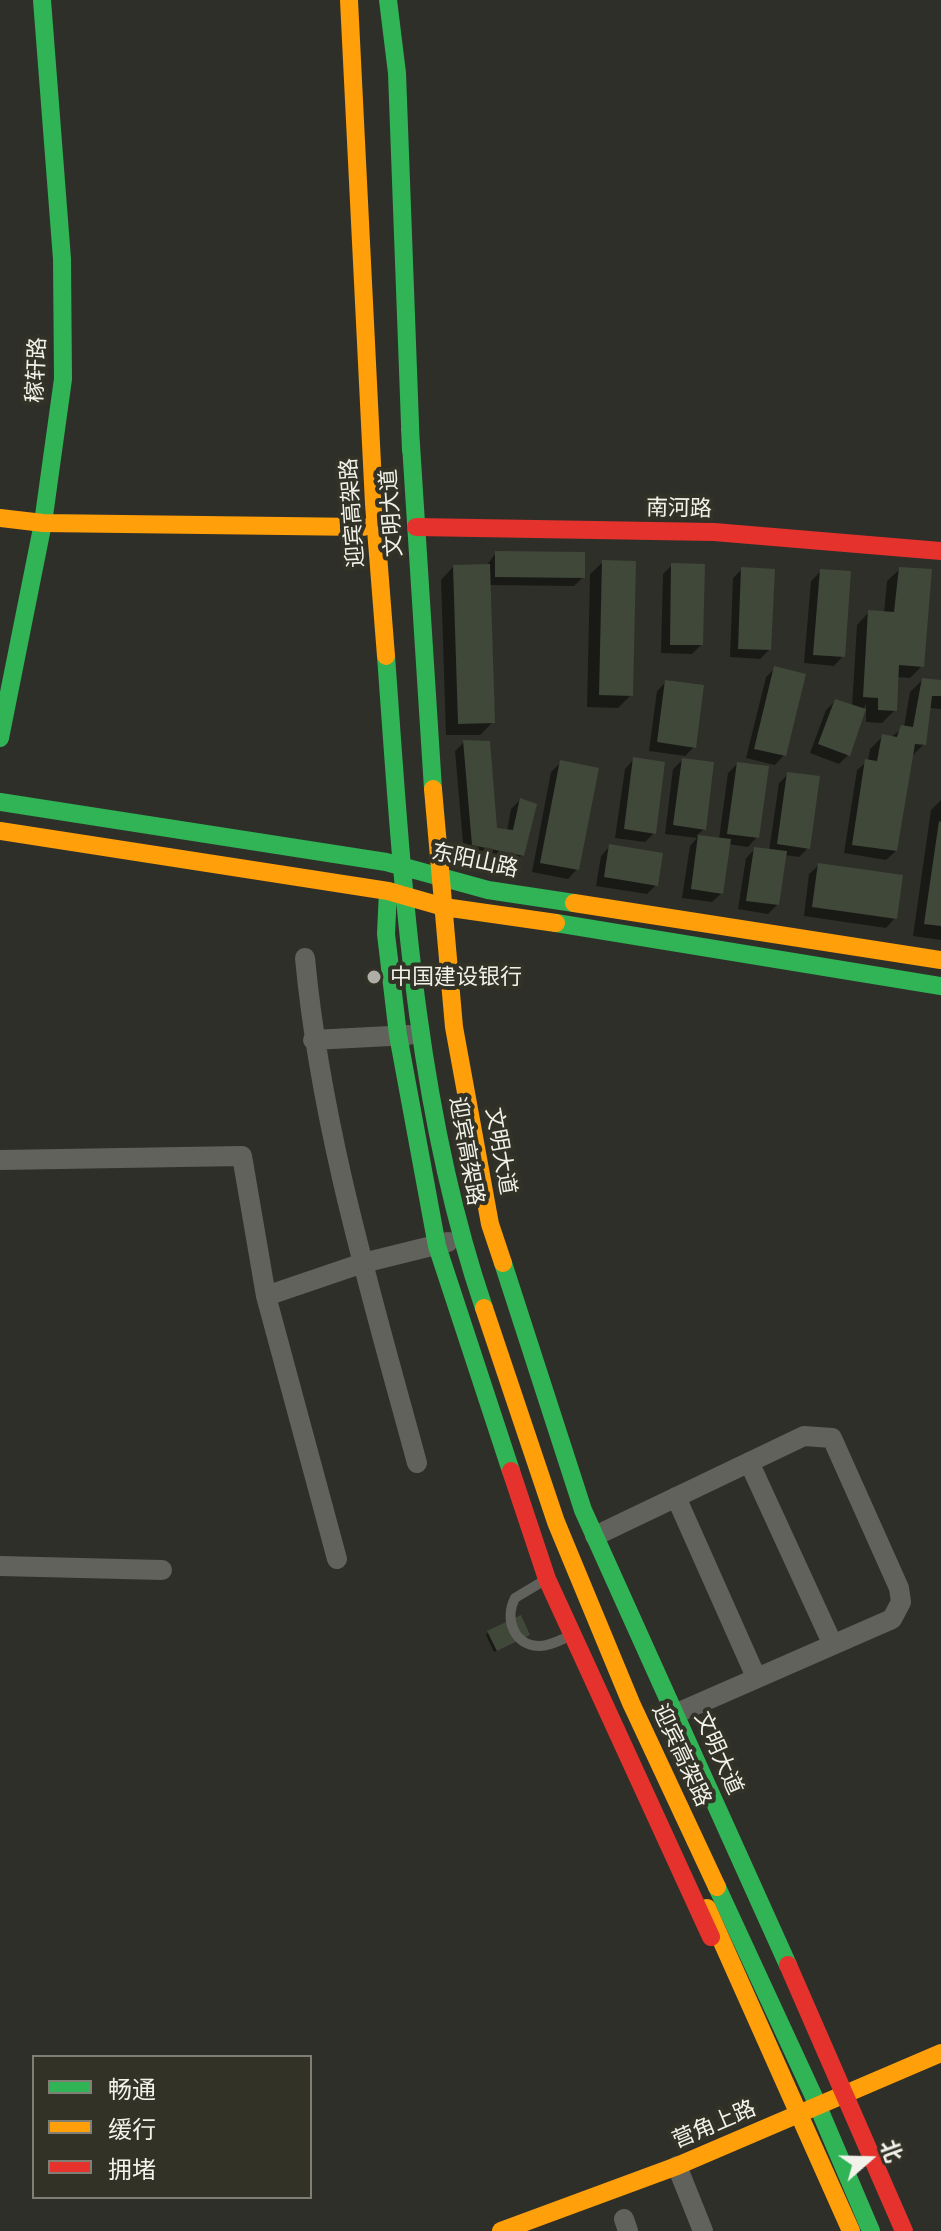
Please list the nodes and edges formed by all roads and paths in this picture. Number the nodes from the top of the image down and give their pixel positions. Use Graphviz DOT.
graph roads {
  1 [pos="42,0"];
  2 [pos="335,0"];
  3 [pos="349,0"];
  4 [pos="373,0"];
  5 [pos="388,0"];
  6 [pos="376,63"];
  7 [pos="383,204"];
  8 [pos="0,518"];
  9 [pos="43,523"];
  10 [pos="363,527"];
  11 [pos="416,527"];
  12 [pos="941,551"];
  13 [pos="0,738"];
  14 [pos="0,802"];
  15 [pos="0,831"];
  16 [pos="386,862"];
  17 [pos="440,879"];
  18 [pos="388,891"];
  19 [pos="444,907"];
  20 [pos="305,958"];
  21 [pos="941,960"];
  22 [pos="941,986"];
  23 [pos="404,1035"];
  24 [pos="313,1040"];
  25 [pos="0,1160"];
  26 [pos="442,1244"];
  27 [pos="363,1263"];
  28 [pos="266,1296"];
  29 [pos="749,1462"];
  30 [pos="417,1463"];
  31 [pos="676,1497"];
  32 [pos="595,1536"];
  33 [pos="337,1559"];
  34 [pos="0,1566"];
  35 [pos="162,1570"];
  36 [pos="547,1579"];
  37 [pos="574,1634"];
  38 [pos="833,1645"];
  39 [pos="756,1677"];
  40 [pos="675,1714"];
  41 [pos="941,2053"];
  42 [pos="846,2093"];
  43 [pos="798,2115"];
  44 [pos="677,2166"];
  45 [pos="501,2231"];
  46 [pos="703,2231"];
  47 [pos="851,2231"];
  48 [pos="871,2231"];
  49 [pos="889,2231"];
  50 [pos="904,2231"];
  1 -- 9 [label="main road, 稼轩路"];
  2 -- 10 [label="main road, 文明大道"];
  3 -- 48 [label="main road, 迎宾高架路"];
  4 -- 6 [label="main road"];
  5 -- 11 [label="main road, 文明大道"];
  7 -- 49 [label="main road, 迎宾高架路"];
  8 -- 9 [label="main road"];
  9 -- 10 [label="main road"];
  9 -- 13 [label="main road, 稼轩路"];
  10 -- 16 [label="main road, 文明大道"];
  11 -- 12 [label="main road, 南河路"];
  11 -- 17 [label="main road, 文明大道"];
  14 -- 16 [label="main road, 东阳山路"];
  15 -- 18 [label="main road, 东阳山路"];
  16 -- 17 [label="main road, 东阳山路"];
  16 -- 18 [label="main road, 文明大道"];
  17 -- 19 [label="main road, 文明大道"];
  17 -- 21 [label="main road, 东阳山路"];
  18 -- 19 [label="main road, 东阳山路"];
  18 -- 23 [label="main road, 文明大道"];
  19 -- 22 [label="main road, 东阳山路"];
  19 -- 32 [label="main road, 文明大道"];
  20 -- 24 [label="street"];
  23 -- 24 [label="street"];
  23 -- 26 [label="main road, 文明大道"];
  24 -- 27 [label="street"];
  25 -- 28 [label="street"];
  26 -- 27 [label="street"];
  26 -- 36 [label="main road"];
  26 -- 43 [label="main road, 文明大道"];
  27 -- 28 [label="street"];
  27 -- 30 [label="street"];
  28 -- 33 [label="street"];
  29 -- 31 [label="street"];
  29 -- 38 [label="street"];
  29 -- 38 [label="street"];
  31 -- 32 [label="street"];
  31 -- 39 [label="street"];
  32 -- 40 [label="main road, 文明大道"];
  34 -- 35 [label="street"];
  36 -- 37 [label="main road"];
  36 -- 37 [label="lane"];
  37 -- 43 [label="main road"];
  38 -- 39 [label="street"];
  39 -- 40 [label="street"];
  40 -- 42 [label="main road, 文明大道"];
  41 -- 42 [label="main road, 营角上路"];
  42 -- 43 [label="main road, 营角上路"];
  42 -- 50 [label="main road, 文明大道"];
  43 -- 44 [label="main road, 营角上路"];
  43 -- 47 [label="main road, 文明大道"];
  44 -- 45 [label="main road, 营角上路"];
  44 -- 46 [label="street"];
}
